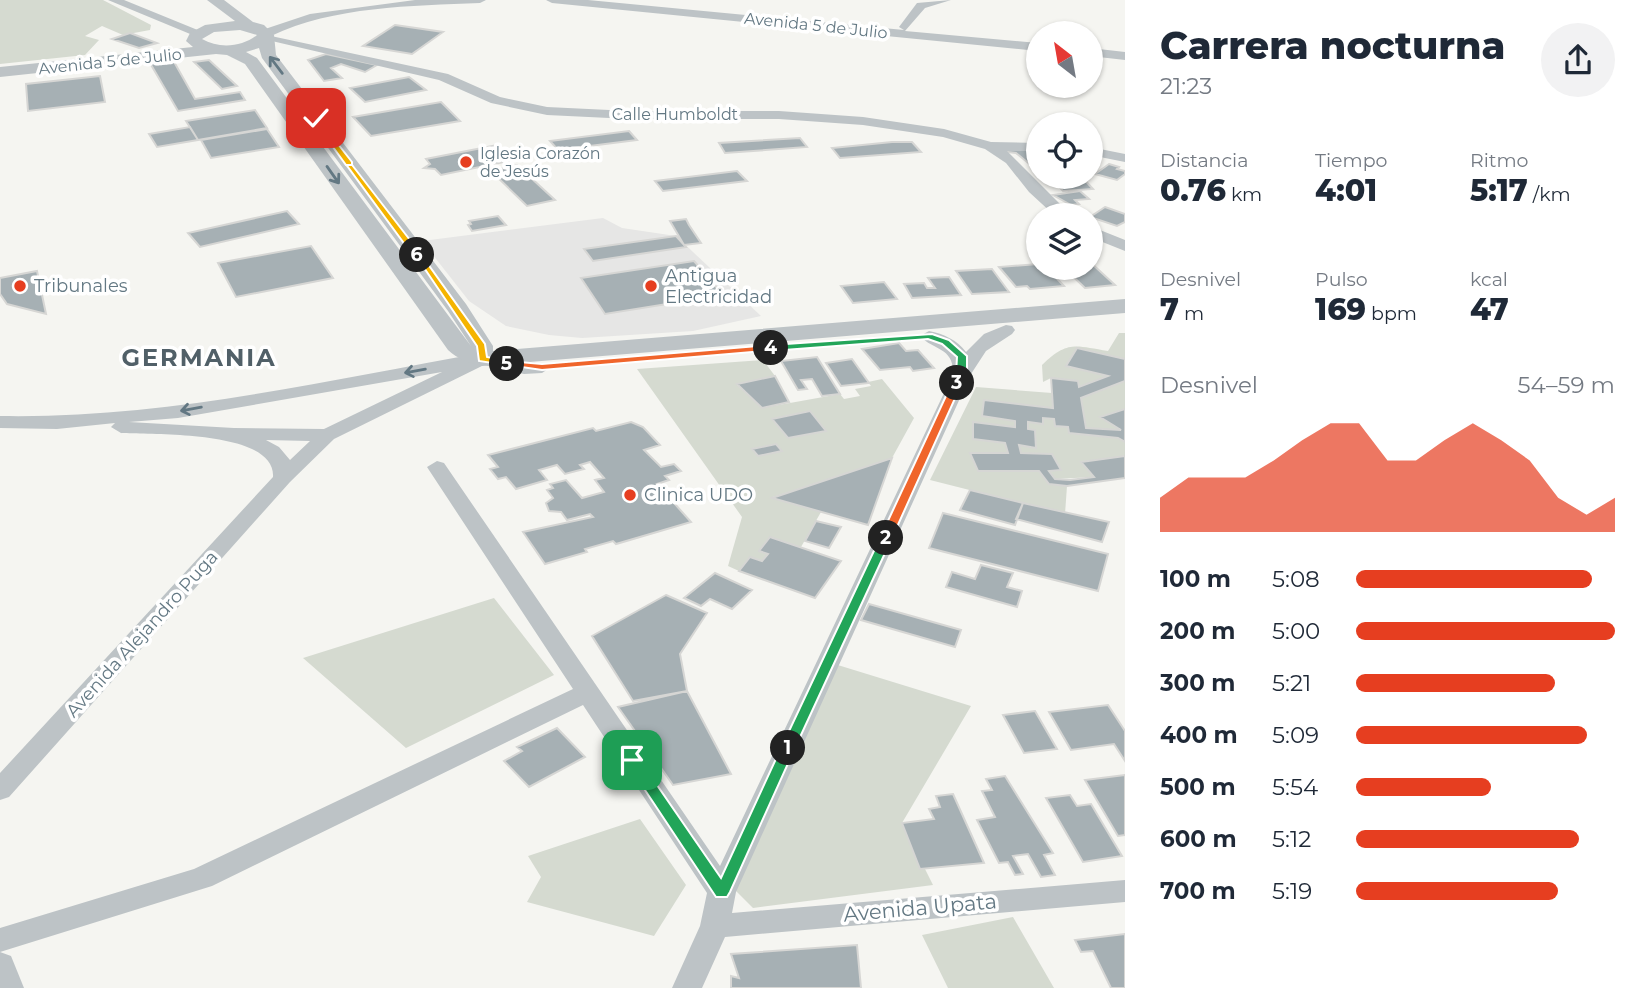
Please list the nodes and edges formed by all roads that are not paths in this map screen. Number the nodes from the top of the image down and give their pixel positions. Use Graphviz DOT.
graph roads {
  1 [pos="114,0"];
  2 [pos="198,0"];
  3 [pos="214,0"];
  4 [pos="393,0"];
  5 [pos="480,0"];
  6 [pos="552,0"];
  7 [pos="631,0"];
  8 [pos="945,0"];
  9 [pos="224,26"];
  10 [pos="905,27"];
  11 [pos="258,31"];
  12 [pos="196,36"];
  13 [pos="1026,39"];
  14 [pos="1026,46"];
  15 [pos="1103,47"];
  16 [pos="224,49"];
  17 [pos="1125,49"];
  18 [pos="1103,53"];
  19 [pos="1125,56"];
  20 [pos="0,70"];
  21 [pos="990,146"];
  22 [pos="1026,147"];
  23 [pos="1103,153"];
  24 [pos="1125,158"];
  25 [pos="1049,203"];
  26 [pos="1103,237"];
  27 [pos="1125,246"];
  28 [pos="1125,306"];
  29 [pos="1125,320"];
  30 [pos="1006,330"];
  31 [pos="929,336"];
  32 [pos="482,359"];
  33 [pos="542,367"];
  34 [pos="961,374"];
  35 [pos="0,422"];
  36 [pos="44,422"];
  37 [pos="234,434"];
  38 [pos="327,435"];
  39 [pos="437,467"];
  40 [pos="283,478"];
  41 [pos="587,693"];
  42 [pos="0,790"];
  43 [pos="1125,891"];
  44 [pos="722,892"];
  45 [pos="715,926"];
  46 [pos="0,940"];
  47 [pos="0,965"];
  48 [pos="9,988"];
  49 [pos="687,988"];
  1 -- 12 [label="street"];
  2 -- 9 [label="street"];
  3 -- 11 [label="street"];
  4 -- 11 [label="street"];
  5 -- 11 [label="street"];
  6 -- 14 [label="street, Avenida 5 de Julio"];
  7 -- 10 [label="street, Avenida 5 de Julio"];
  8 -- 10 [label="street"];
  9 -- 11 [label="street, Avenida 5 de Julio"];
  9 -- 12 [label="street, Avenida 5 de Julio"];
  10 -- 13 [label="street, Avenida 5 de Julio"];
  11 -- 16 [label="street, Avenida 5 de Julio"];
  11 -- 21 [label="street, Calle Humboldt"];
  32 -- 11 [label="street, one-way"];
  12 -- 16 [label="street"];
  12 -- 20 [label="street, Avenida 5 de Julio"];
  15 -- 17 [label="street"];
  16 -- 20 [label="street, Avenida 5 de Julio"];
  16 -- 32 [label="street, one-way"];
  18 -- 19 [label="street"];
  21 -- 22 [label="street"];
  21 -- 25 [label="street, Calle Humboldt"];
  23 -- 24 [label="street"];
  26 -- 27 [label="street"];
  28 -- 32 [label="street"];
  29 -- 30 [label="street"];
  30 -- 31 [label="street"];
  30 -- 34 [label="street"];
  31 -- 33 [label="street"];
  31 -- 34 [label="street"];
  32 -- 33 [label="street"];
  32 -- 36 [label="street, one-way"];
  32 -- 38 [label="street"];
  34 -- 44 [label="street"];
  35 -- 36 [label="street"];
  36 -- 37 [label="street"];
  37 -- 38 [label="street"];
  37 -- 40 [label="street"];
  38 -- 40 [label="street, Avenida Alejandro Puga"];
  39 -- 41 [label="street"];
  40 -- 42 [label="street, Avenida Alejandro Puga"];
  41 -- 44 [label="street"];
  41 -- 46 [label="street"];
  43 -- 45 [label="street, Avenida Upata"];
  44 -- 45 [label="street"];
  45 -- 49 [label="street"];
  47 -- 48 [label="street"];
}
